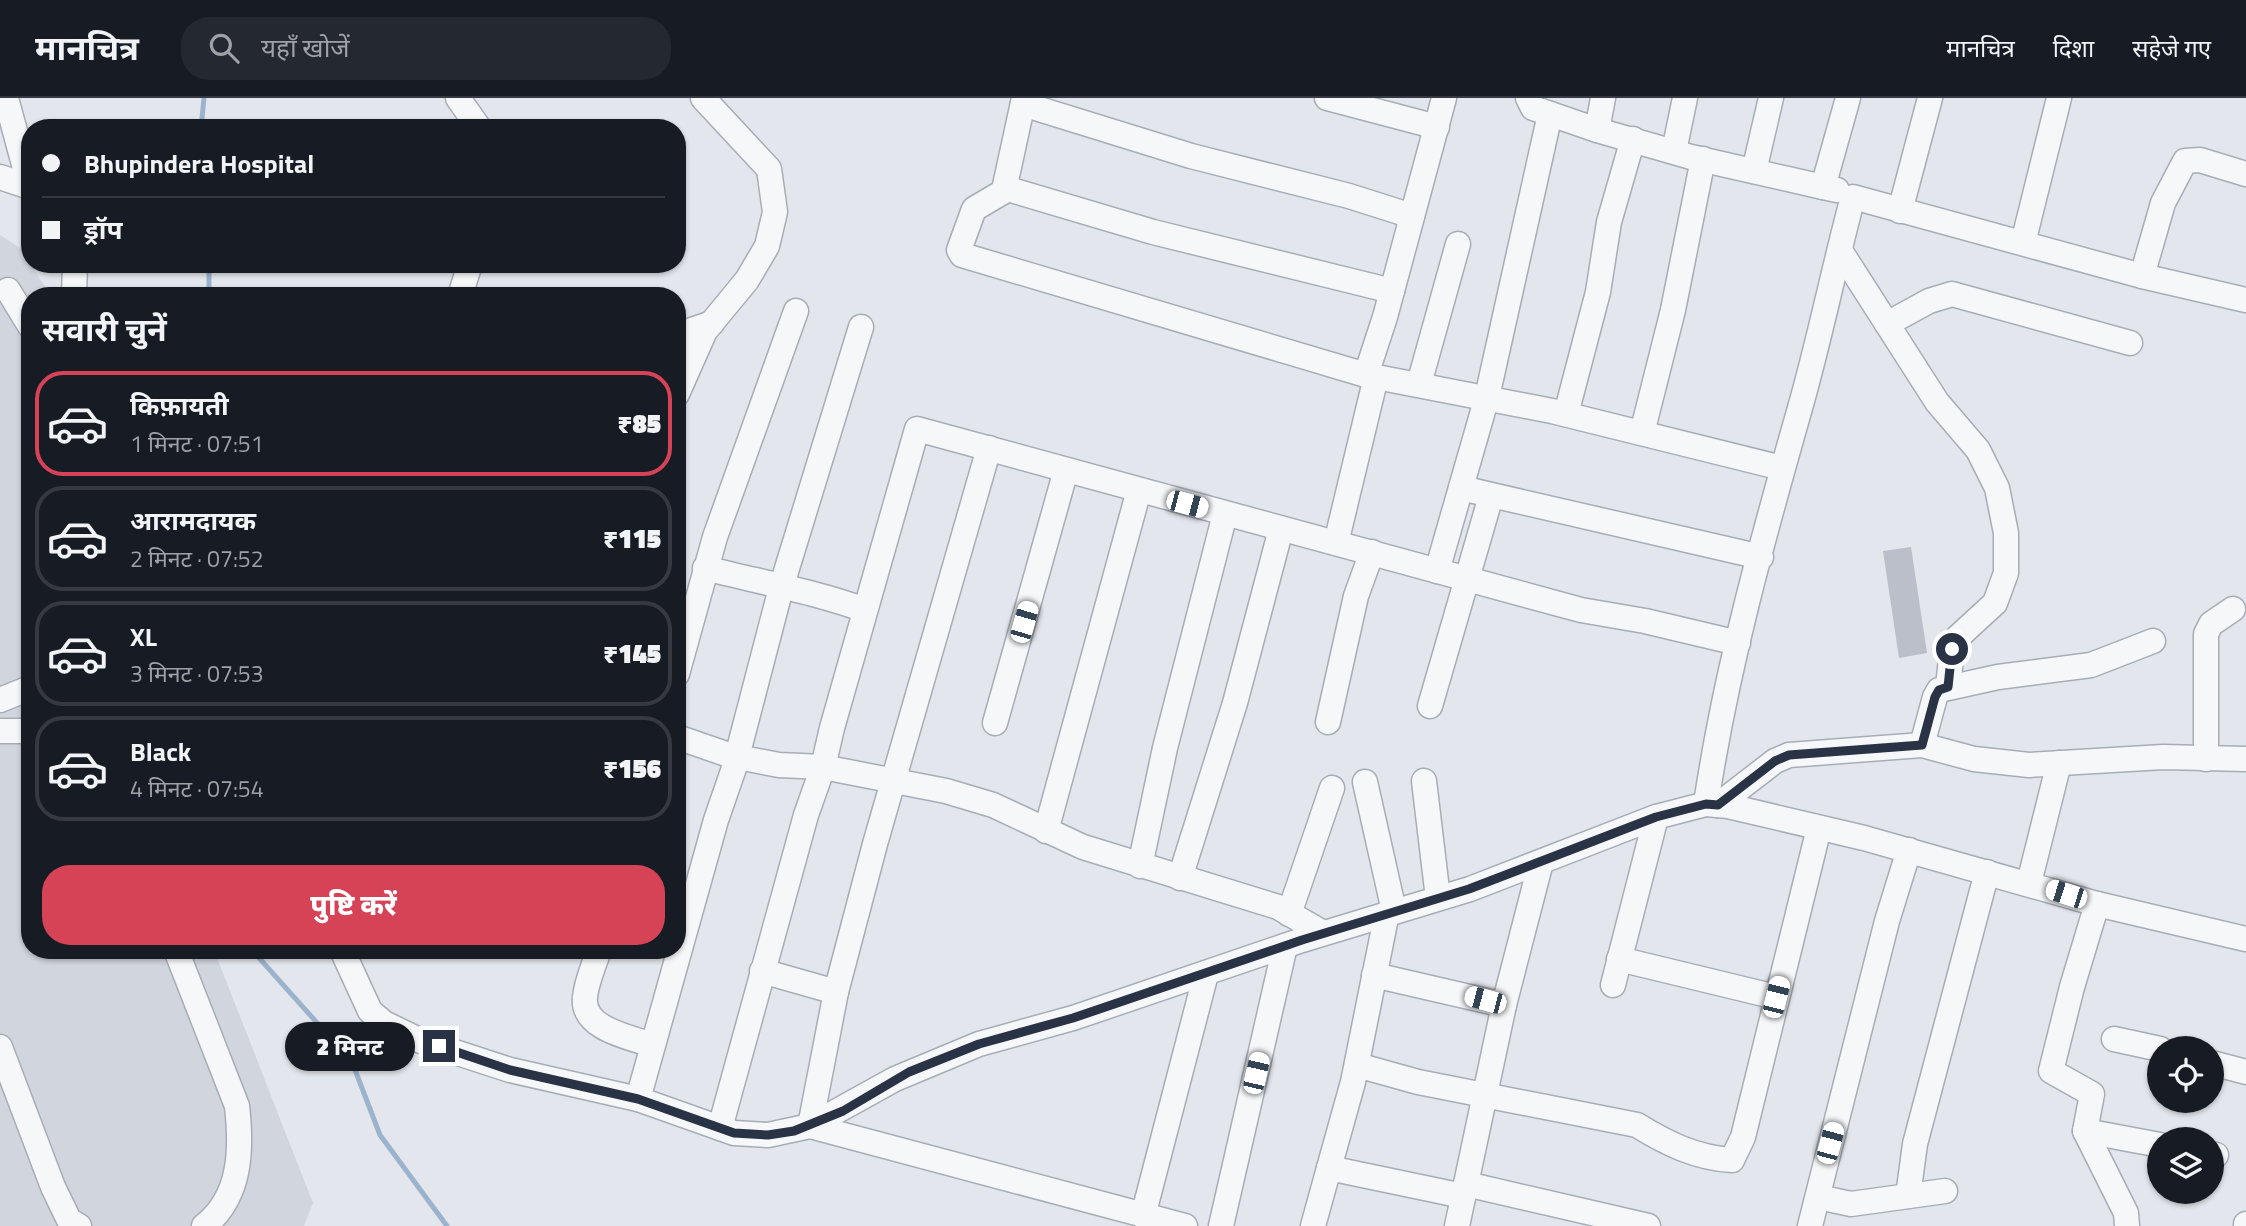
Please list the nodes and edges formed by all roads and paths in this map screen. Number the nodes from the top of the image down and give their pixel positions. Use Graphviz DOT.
graph roads {
  1 [pos="6,98"];
  2 [pos="451,98"];
  3 [pos="458,98"];
  4 [pos="703,98"];
  5 [pos="1327,98"];
  6 [pos="1444,98"];
  7 [pos="1528,98"];
  8 [pos="1603,98"];
  9 [pos="1685,98"];
  10 [pos="1771,98"];
  11 [pos="1848,98"];
  12 [pos="1930,98"];
  13 [pos="2059,98"];
  14 [pos="1024,101"];
  15 [pos="1550,114"];
  16 [pos="464,119"];
  17 [pos="473,119"];
  18 [pos="1437,127"];
  19 [pos="1597,130"];
  20 [pos="1633,139"];
  21 [pos="1674,151"];
  22 [pos="21,154"];
  23 [pos="1703,159"];
  24 [pos="1754,171"];
  25 [pos="2246,174"];
  26 [pos="0,177"];
  27 [pos="21,184"];
  28 [pos="1822,187"];
  29 [pos="1004,190"];
  30 [pos="1853,197"];
  31 [pos="1900,211"];
  32 [pos="1412,216"];
  33 [pos="2022,243"];
  34 [pos="1458,244"];
  35 [pos="1841,252"];
  36 [pos="2141,276"];
  37 [pos="8,290"];
  38 [pos="1392,291"];
  39 [pos="2246,300"];
  40 [pos="21,311"];
  41 [pos="796,311"];
  42 [pos="712,323"];
  43 [pos="1887,324"];
  44 [pos="861,327"];
  45 [pos="686,332"];
  46 [pos="2130,343"];
  47 [pos="686,374"];
  48 [pos="1371,376"];
  49 [pos="1419,384"];
  50 [pos="1487,397"];
  51 [pos="1566,414"];
  52 [pos="1642,433"];
  53 [pos="989,448"];
  54 [pos="1782,468"];
  55 [pos="1066,470"];
  56 [pos="1461,488"];
  57 [pos="1139,490"];
  58 [pos="1491,496"];
  59 [pos="1225,514"];
  60 [pos="1281,529"];
  61 [pos="1336,543"];
  62 [pos="1372,552"];
  63 [pos="1761,557"];
  64 [pos="705,568"];
  65 [pos="1437,571"];
  66 [pos="1467,576"];
  67 [pos="780,588"];
  68 [pos="2232,609"];
  69 [pos="865,610"];
  70 [pos="686,640"];
  71 [pos="2153,641"];
  72 [pos="1738,643"];
  73 [pos="1948,687"];
  74 [pos="21,692"];
  75 [pos="0,700"];
  76 [pos="1430,706"];
  77 [pos="1328,722"];
  78 [pos="995,723"];
  79 [pos="21,731"];
  80 [pos="0,732"];
  81 [pos="686,740"];
  82 [pos="1922,745"];
  83 [pos="736,757"];
  84 [pos="2206,759"];
  85 [pos="2246,759"];
  86 [pos="2059,763"];
  87 [pos="823,767"];
  88 [pos="1423,781"];
  89 [pos="895,782"];
  90 [pos="1365,782"];
  91 [pos="1332,788"];
  92 [pos="1712,804"];
  93 [pos="1656,817"];
  94 [pos="1819,828"];
  95 [pos="1046,831"];
  96 [pos="1909,850"];
  97 [pos="1541,862"];
  98 [pos="1140,866"];
  99 [pos="1987,872"];
  100 [pos="1180,878"];
  101 [pos="2029,883"];
  102 [pos="1438,898"];
  103 [pos="2097,904"];
  104 [pos="1390,912"];
  105 [pos="1289,914"];
  106 [pos="686,928"];
  107 [pos="1323,933"];
  108 [pos="2246,939"];
  109 [pos="1285,946"];
  110 [pos="180,959"];
  111 [pos="346,959"];
  112 [pos="596,959"];
  113 [pos="677,959"];
  114 [pos="1619,959"];
  115 [pos="762,971"];
  116 [pos="1206,974"];
  117 [pos="1374,975"];
  118 [pos="1613,985"];
  119 [pos="836,992"];
  120 [pos="1776,997"];
  121 [pos="1504,1005"];
  122 [pos="2114,1039"];
  123 [pos="652,1045"];
  124 [pos="2147,1046"];
  125 [pos="0,1047"];
  126 [pos="1357,1065"];
  127 [pos="2224,1066"];
  128 [pos="2246,1072"];
  129 [pos="1487,1096"];
  130 [pos="638,1099"];
  131 [pos="810,1126"];
  132 [pos="720,1128"];
  133 [pos="2085,1131"];
  134 [pos="2147,1143"];
  135 [pos="1329,1168"];
  136 [pos="1465,1190"];
  137 [pos="1945,1191"];
  138 [pos="1908,1196"];
  139 [pos="1834,1209"];
  140 [pos="1143,1216"];
  141 [pos="79,1226"];
  142 [pos="204,1226"];
  143 [pos="1185,1226"];
  144 [pos="1221,1226"];
  145 [pos="1313,1226"];
  146 [pos="1457,1226"];
  147 [pos="1648,1226"];
  148 [pos="1810,1226"];
  149 [pos="2127,1226"];
  1 -- 22 [label="street"];
  2 -- 16 [label="street"];
  3 -- 17 [label="street"];
  4 -- 42 [label="street"];
  5 -- 18 [label="street"];
  6 -- 18 [label="street"];
  7 -- 15 [label="street"];
  8 -- 19 [label="street"];
  9 -- 21 [label="street"];
  10 -- 24 [label="street"];
  11 -- 28 [label="street"];
  12 -- 31 [label="street"];
  13 -- 33 [label="street"];
  14 -- 29 [label="street"];
  14 -- 32 [label="street"];
  15 -- 19 [label="street"];
  15 -- 50 [label="street"];
  18 -- 32 [label="street"];
  19 -- 20 [label="street"];
  20 -- 21 [label="street"];
  20 -- 51 [label="street"];
  21 -- 23 [label="street"];
  23 -- 24 [label="street"];
  23 -- 52 [label="street"];
  24 -- 28 [label="street"];
  25 -- 36 [label="street"];
  26 -- 27 [label="street"];
  28 -- 30 [label="street"];
  29 -- 38 [label="street"];
  29 -- 48 [label="street"];
  30 -- 31 [label="street"];
  30 -- 35 [label="street"];
  31 -- 33 [label="street"];
  32 -- 38 [label="street"];
  33 -- 36 [label="street"];
  34 -- 49 [label="street"];
  35 -- 43 [label="street"];
  35 -- 54 [label="street"];
  36 -- 39 [label="street"];
  37 -- 40 [label="street"];
  38 -- 48 [label="street"];
  41 -- 64 [label="street"];
  42 -- 45 [label="street"];
  42 -- 47 [label="street"];
  43 -- 46 [label="street"];
  43 -- 73 [label="street"];
  44 -- 67 [label="street"];
  48 -- 49 [label="street"];
  48 -- 61 [label="street"];
  49 -- 50 [label="street"];
  50 -- 51 [label="street"];
  50 -- 56 [label="street"];
  51 -- 52 [label="street"];
  52 -- 54 [label="street"];
  53 -- 55 [label="street"];
  53 -- 69 [label="street"];
  53 -- 89 [label="street"];
  54 -- 63 [label="street"];
  55 -- 57 [label="street"];
  55 -- 78 [label="street"];
  56 -- 58 [label="street"];
  56 -- 65 [label="street"];
  57 -- 59 [label="street"];
  57 -- 95 [label="street"];
  58 -- 63 [label="street"];
  58 -- 66 [label="street"];
  59 -- 60 [label="street"];
  59 -- 98 [label="street"];
  60 -- 61 [label="street"];
  60 -- 100 [label="street"];
  61 -- 62 [label="street"];
  62 -- 65 [label="street"];
  62 -- 77 [label="street"];
  63 -- 72 [label="street"];
  64 -- 67 [label="street"];
  64 -- 70 [label="street"];
  65 -- 66 [label="street"];
  66 -- 72 [label="street"];
  66 -- 76 [label="street"];
  67 -- 69 [label="street"];
  67 -- 83 [label="street"];
  68 -- 84 [label="street"];
  69 -- 87 [label="street"];
  71 -- 73 [label="street"];
  72 -- 92 [label="street"];
  73 -- 82 [label="street"];
  74 -- 75 [label="street"];
  79 -- 80 [label="street"];
  81 -- 83 [label="street"];
  82 -- 86 [label="street"];
  82 -- 92 [label="street"];
  83 -- 87 [label="street"];
  83 -- 106 [label="street"];
  84 -- 85 [label="street"];
  84 -- 86 [label="street"];
  86 -- 101 [label="street"];
  87 -- 89 [label="street"];
  87 -- 115 [label="street"];
  88 -- 102 [label="street"];
  89 -- 95 [label="street"];
  89 -- 119 [label="street"];
  90 -- 104 [label="street"];
  91 -- 105 [label="street"];
  92 -- 93 [label="street"];
  92 -- 94 [label="street"];
  93 -- 97 [label="street"];
  93 -- 114 [label="street"];
  94 -- 96 [label="street"];
  94 -- 120 [label="street"];
  95 -- 98 [label="street"];
  96 -- 99 [label="street"];
  96 -- 139 [label="street"];
  97 -- 102 [label="street"];
  97 -- 121 [label="street"];
  98 -- 100 [label="street"];
  99 -- 101 [label="street"];
  99 -- 138 [label="street"];
  100 -- 105 [label="street"];
  101 -- 103 [label="street"];
  102 -- 104 [label="street"];
  103 -- 108 [label="street"];
  103 -- 133 [label="street"];
  104 -- 107 [label="street"];
  104 -- 117 [label="street"];
  105 -- 107 [label="street"];
  107 -- 109 [label="street"];
  109 -- 116 [label="street"];
  109 -- 144 [label="street"];
  110 -- 142 [label="street"];
  111 -- 130 [label="street"];
  112 -- 123 [label="street"];
  113 -- 123 [label="street"];
  114 -- 118 [label="street"];
  114 -- 120 [label="street"];
  115 -- 119 [label="street"];
  115 -- 132 [label="street"];
  116 -- 131 [label="street"];
  116 -- 140 [label="street"];
  117 -- 121 [label="street"];
  117 -- 126 [label="street"];
  119 -- 131 [label="street"];
  120 -- 129 [label="street"];
  121 -- 129 [label="street"];
  122 -- 124 [label="street"];
  123 -- 130 [label="street"];
  125 -- 141 [label="street"];
  126 -- 129 [label="street"];
  126 -- 135 [label="street"];
  127 -- 128 [label="street"];
  129 -- 136 [label="street"];
  130 -- 132 [label="street"];
  131 -- 132 [label="street"];
  131 -- 140 [label="street"];
  133 -- 134 [label="street"];
  133 -- 149 [label="street"];
  135 -- 136 [label="street"];
  135 -- 145 [label="street"];
  136 -- 146 [label="street"];
  136 -- 147 [label="street"];
  137 -- 138 [label="street"];
  138 -- 139 [label="street"];
  139 -- 148 [label="street"];
  140 -- 143 [label="street"];
}
